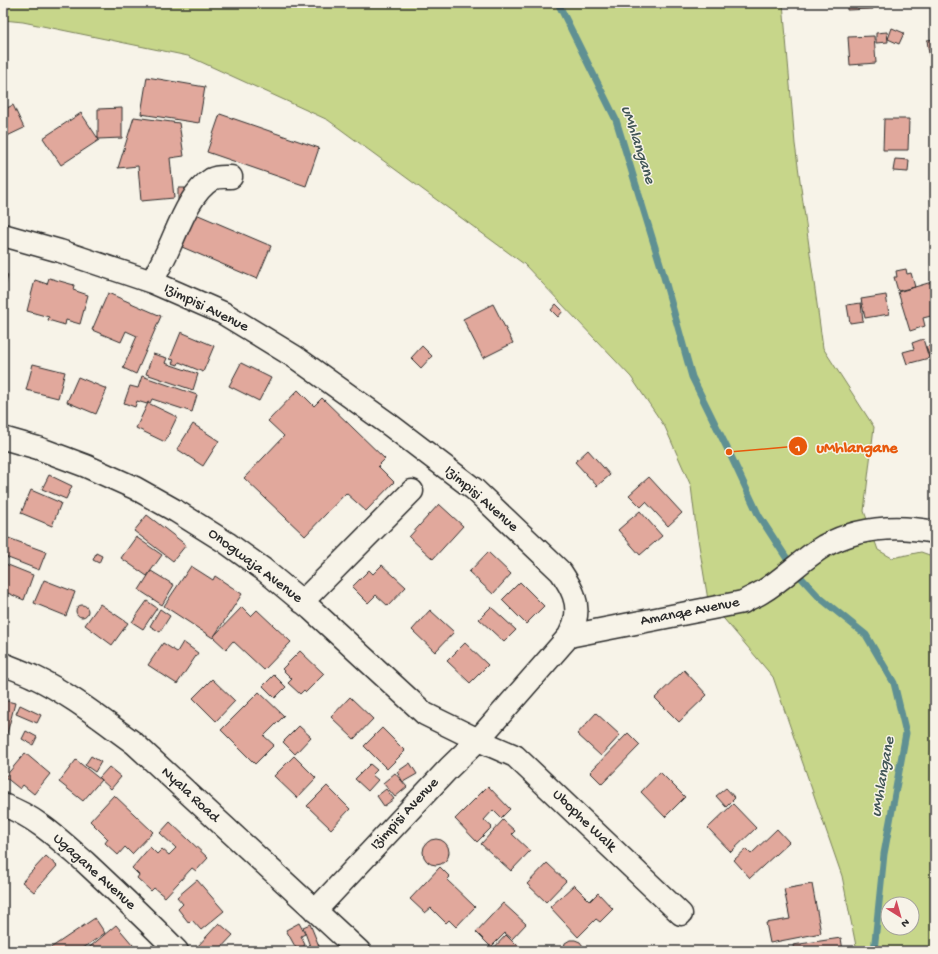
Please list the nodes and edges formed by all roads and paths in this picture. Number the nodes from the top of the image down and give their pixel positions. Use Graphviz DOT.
graph roads {
  1 [pos="230,177"];
  2 [pos="3,235"];
  3 [pos="152,282"];
  4 [pos="3,438"];
  5 [pos="412,491"];
  6 [pos="935,532"];
  7 [pos="302,602"];
  8 [pos="569,636"];
  9 [pos="3,664"];
  10 [pos="478,740"];
  11 [pos="3,805"];
  12 [pos="315,911"];
  13 [pos="681,914"];
  14 [pos="177,951"];
  15 [pos="359,951"];
  1 -- 3 [label="street"];
  2 -- 3 [label="street, Izimpisi Avenue"];
  3 -- 8 [label="street, Izimpisi Avenue"];
  4 -- 7 [label="street, Onogwaja Avenue"];
  5 -- 7 [label="street"];
  6 -- 8 [label="street, Amanqe Avenue"];
  7 -- 10 [label="street, Onogwaja Avenue"];
  8 -- 10 [label="street, Izimpisi Avenue"];
  9 -- 12 [label="street, Nyala Road"];
  10 -- 12 [label="street, Izimpisi Avenue"];
  10 -- 13 [label="street, Ubophe Walk"];
  11 -- 14 [label="street, Ugagane Avenue"];
  12 -- 15 [label="street, Nyala Road"];
}
